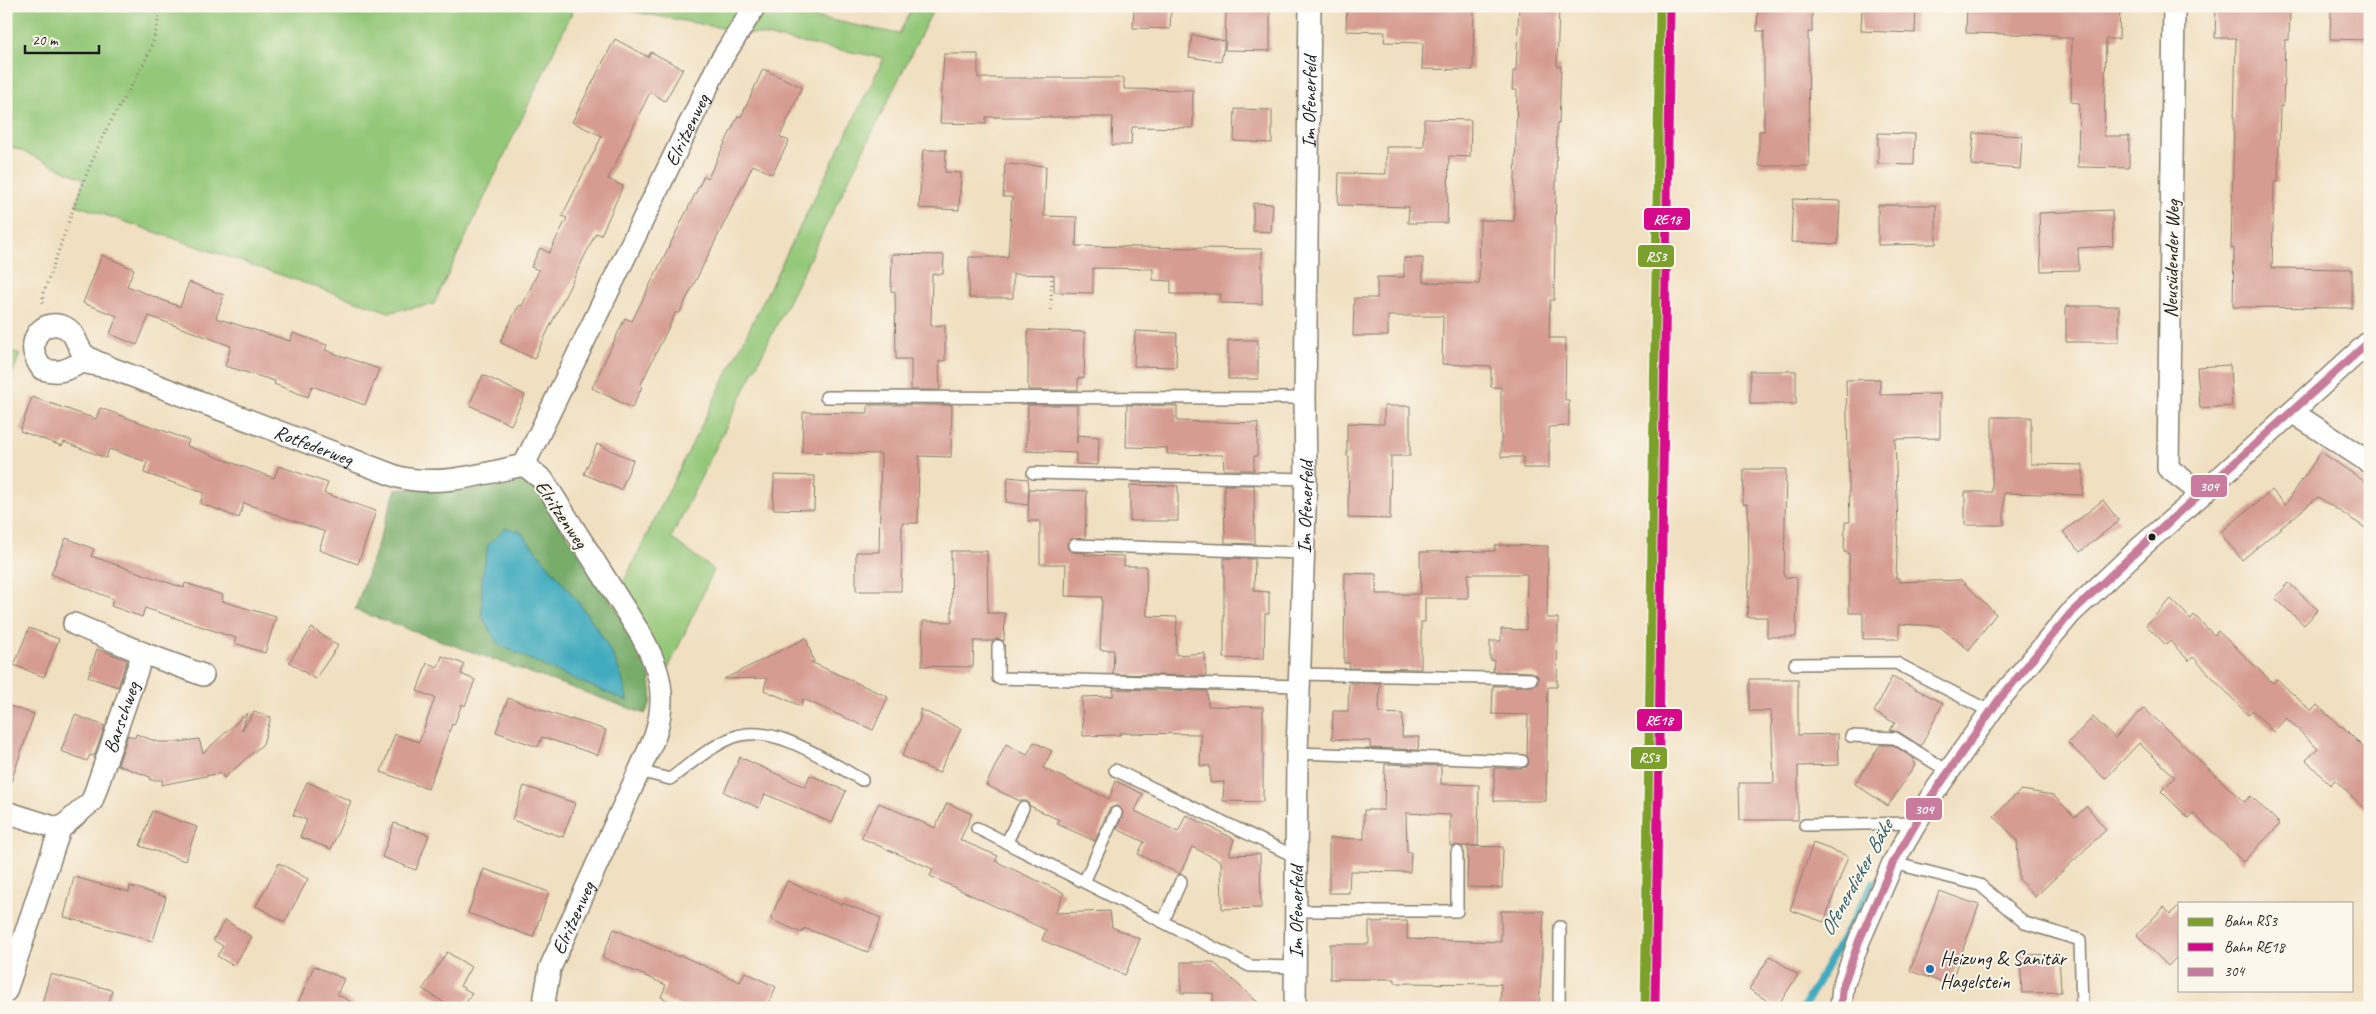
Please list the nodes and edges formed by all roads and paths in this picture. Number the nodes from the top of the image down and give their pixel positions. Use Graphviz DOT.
graph roads {
  1 [pos="160,6"];
  2 [pos="755,6"];
  3 [pos="1310,6"];
  4 [pos="2174,6"];
  5 [pos="1052,272"];
  6 [pos="1051,310"];
  7 [pos="42,328"];
  8 [pos="2370,341"];
  9 [pos="111,368"];
  10 [pos="826,396"];
  11 [pos="1305,398"];
  12 [pos="2292,412"];
  13 [pos="2370,463"];
  14 [pos="524,465"];
  15 [pos="1033,474"];
  16 [pos="1306,479"];
  17 [pos="2202,494"];
  18 [pos="1074,545"];
  19 [pos="1303,553"];
  20 [pos="74,624"];
  21 [pos="998,646"];
  22 [pos="142,653"];
  23 [pos="1796,664"];
  24 [pos="203,675"];
  25 [pos="1531,679"];
  26 [pos="1300,680"];
  27 [pos="1991,712"];
  28 [pos="1851,736"];
  29 [pos="1297,753"];
  30 [pos="1522,760"];
  31 [pos="1115,770"];
  32 [pos="639,771"];
  33 [pos="1949,772"];
  34 [pos="862,780"];
  35 [pos="1023,808"];
  36 [pos="6,812"];
  37 [pos="1116,814"];
  38 [pos="1916,823"];
  39 [pos="1805,826"];
  40 [pos="977,828"];
  41 [pos="60,829"];
  42 [pos="1007,842"];
  43 [pos="1457,852"];
  44 [pos="1296,857"];
  45 [pos="1893,863"];
  46 [pos="1181,881"];
  47 [pos="1084,882"];
  48 [pos="1296,911"];
  49 [pos="1163,922"];
  50 [pos="1560,927"];
  51 [pos="1296,967"];
  52 [pos="6,991"];
  53 [pos="543,1008"];
  54 [pos="1295,1008"];
  55 [pos="1559,1008"];
  56 [pos="1840,1008"];
  57 [pos="2082,1008"];
  1 -- 7 [label="path"];
  2 -- 14 [label="street, Elritzenweg"];
  3 -- 11 [label="street, Im Ofenerfeld"];
  4 -- 17 [label="street, Neusüdender Weg"];
  5 -- 6 [label="path"];
  7 -- 9 [label="street, Rotfederweg"];
  7 -- 9 [label="street, Rotfederweg"];
  8 -- 12 [label="street"];
  9 -- 14 [label="street, Rotfederweg"];
  10 -- 11 [label="lane"];
  11 -- 16 [label="street, Im Ofenerfeld"];
  12 -- 13 [label="street"];
  12 -- 17 [label="street"];
  14 -- 32 [label="street, Elritzenweg"];
  15 -- 16 [label="lane"];
  16 -- 19 [label="street, Im Ofenerfeld"];
  17 -- 27 [label="street"];
  18 -- 19 [label="lane"];
  19 -- 26 [label="street, Im Ofenerfeld"];
  20 -- 22 [label="street"];
  21 -- 26 [label="lane"];
  22 -- 24 [label="street"];
  22 -- 41 [label="street, Barschweg"];
  23 -- 27 [label="lane"];
  25 -- 26 [label="lane"];
  26 -- 29 [label="street, Im Ofenerfeld"];
  27 -- 33 [label="street"];
  28 -- 33 [label="lane"];
  29 -- 30 [label="lane"];
  29 -- 44 [label="street, Im Ofenerfeld"];
  31 -- 44 [label="lane"];
  32 -- 34 [label="lane"];
  32 -- 53 [label="street, Elritzenweg"];
  33 -- 38 [label="street"];
  35 -- 42 [label="lane"];
  36 -- 41 [label="street"];
  37 -- 47 [label="lane"];
  38 -- 39 [label="lane"];
  38 -- 45 [label="street"];
  40 -- 42 [label="lane"];
  41 -- 52 [label="street"];
  42 -- 47 [label="lane"];
  43 -- 48 [label="lane"];
  44 -- 48 [label="street, Im Ofenerfeld"];
  45 -- 56 [label="street"];
  45 -- 57 [label="lane"];
  46 -- 49 [label="lane"];
  47 -- 49 [label="lane"];
  48 -- 51 [label="street, Im Ofenerfeld"];
  49 -- 51 [label="lane"];
  50 -- 55 [label="lane"];
  51 -- 54 [label="street, Im Ofenerfeld"];
}
